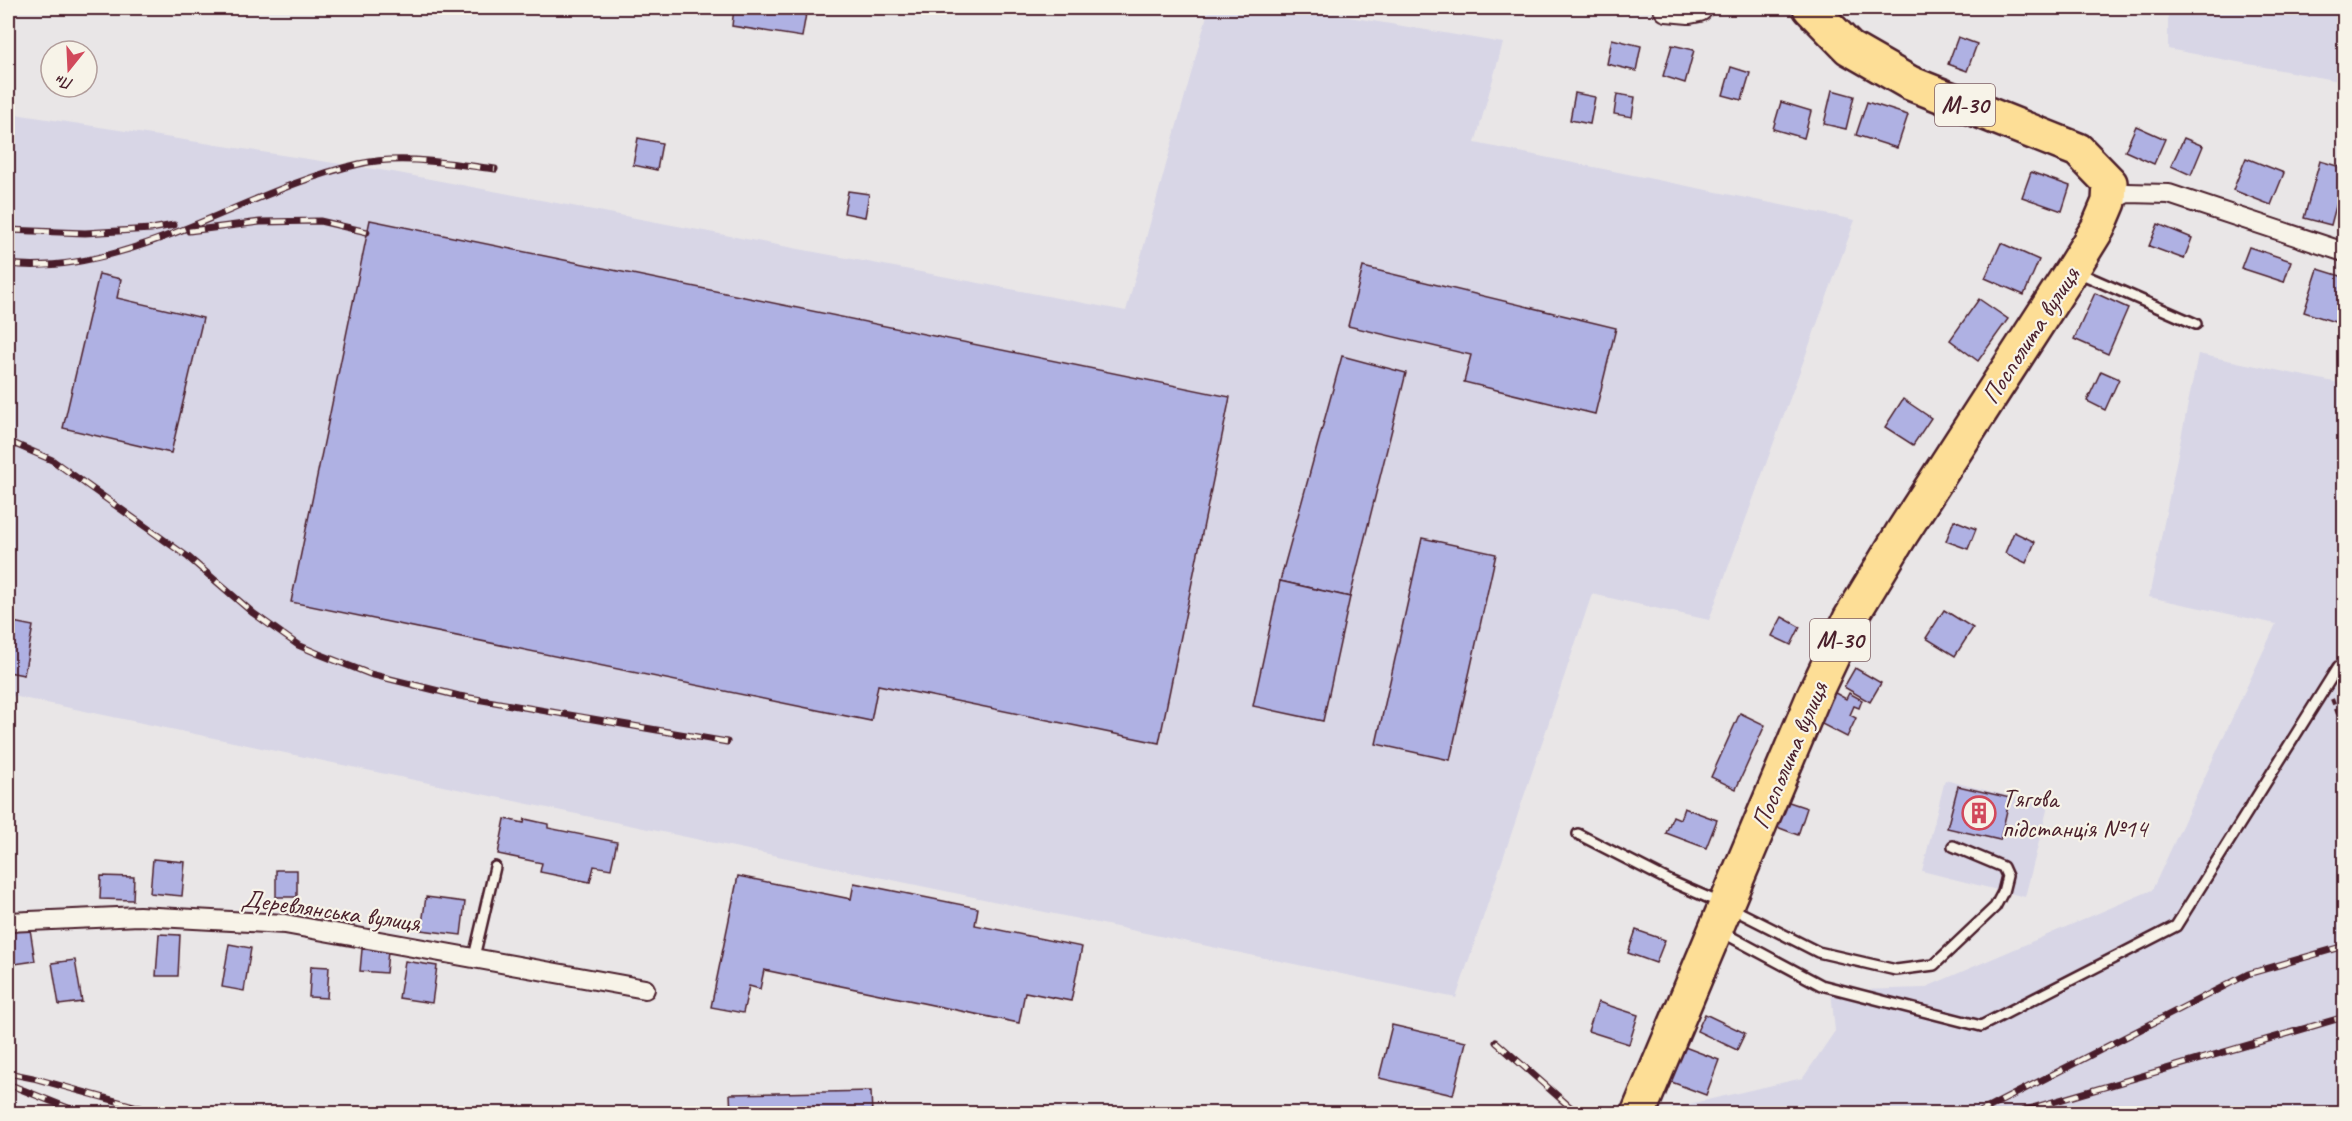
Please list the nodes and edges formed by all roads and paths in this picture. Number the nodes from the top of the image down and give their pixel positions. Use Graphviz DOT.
graph roads {
  1 [pos="1666,8"];
  2 [pos="1699,8"];
  3 [pos="1810,8"];
  4 [pos="2109,202"];
  5 [pos="2344,252"];
  6 [pos="2072,270"];
  7 [pos="2196,324"];
  8 [pos="2344,669"];
  9 [pos="2326,685"];
  10 [pos="2344,729"];
  11 [pos="2344,778"];
  12 [pos="2344,826"];
  13 [pos="1578,834"];
  14 [pos="1953,846"];
  15 [pos="495,867"];
  16 [pos="1720,917"];
  17 [pos="8,922"];
  18 [pos="474,957"];
  19 [pos="645,989"];
  20 [pos="1638,1113"];
  1 -- 2 [label="street"];
  3 -- 4 [label="highway, М-30"];
  4 -- 5 [label="street"];
  4 -- 6 [label="highway, Посполита вулиця / М-30"];
  6 -- 7 [label="lane"];
  6 -- 16 [label="highway, Посполита вулиця / М-30"];
  8 -- 9 [label="lane"];
  9 -- 10 [label="path"];
  9 -- 16 [label="lane"];
  11 -- 12 [label="path"];
  13 -- 16 [label="lane"];
  14 -- 16 [label="lane"];
  15 -- 18 [label="lane"];
  16 -- 20 [label="highway, Посполита вулиця / М-30"];
  17 -- 18 [label="street, Деревлянська вулиця"];
  18 -- 19 [label="street, Деревлянська вулиця"];
}
